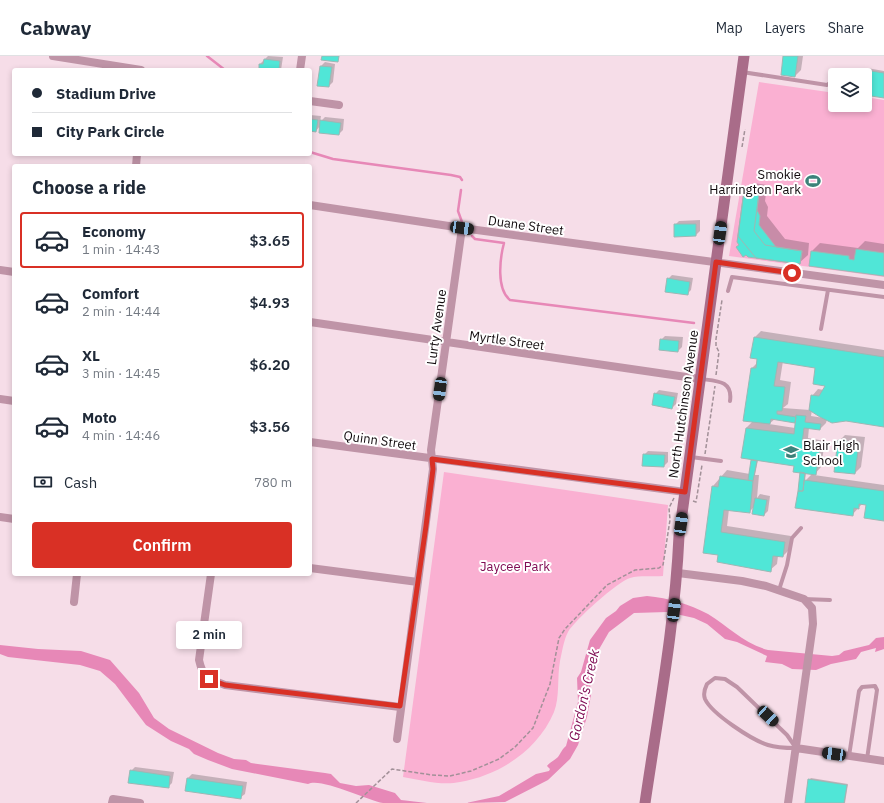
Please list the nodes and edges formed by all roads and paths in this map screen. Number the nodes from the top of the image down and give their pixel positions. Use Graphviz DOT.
graph roads {
  1 [pos="53,56"];
  2 [pos="302,56"];
  3 [pos="744,56"];
  4 [pos="85,58"];
  5 [pos="132,68"];
  6 [pos="300,68"];
  7 [pos="742,72"];
  8 [pos="828,83"];
  9 [pos="312,101"];
  10 [pos="339,105"];
  11 [pos="745,124"];
  12 [pos="741,153"];
  13 [pos="312,205"];
  14 [pos="462,228"];
  15 [pos="716,262"];
  16 [pos="0,270"];
  17 [pos="12,272"];
  18 [pos="884,285"];
  19 [pos="828,290"];
  20 [pos="728,291"];
  21 [pos="722,297"];
  22 [pos="884,297"];
  23 [pos="312,322"];
  24 [pos="821,329"];
  25 [pos="446,343"];
  26 [pos="700,379"];
  27 [pos="715,381"];
  28 [pos="0,399"];
  29 [pos="12,401"];
  30 [pos="730,401"];
  31 [pos="312,442"];
  32 [pos="690,457"];
  33 [pos="432,459"];
  34 [pos="704,459"];
  35 [pos="721,461"];
  36 [pos="685,496"];
  37 [pos="0,517"];
  38 [pos="12,520"];
  39 [pos="801,528"];
  40 [pos="312,568"];
  41 [pos="678,573"];
  42 [pos="78,576"];
  43 [pos="211,576"];
  44 [pos="418,582"];
  45 [pos="779,591"];
  46 [pos="804,599"];
  47 [pos="830,600"];
  48 [pos="74,602"];
  49 [pos="400,706"];
  50 [pos="397,739"];
  51 [pos="796,748"];
  52 [pos="849,756"];
  53 [pos="867,759"];
  54 [pos="884,761"];
  55 [pos="113,801"];
  56 [pos="140,803"];
  57 [pos="356,803"];
  58 [pos="645,803"];
  59 [pos="788,803"];
  1 -- 4 [label="street"];
  2 -- 6 [label="street"];
  3 -- 7 [label="main road, North Hutchinson Avenue"];
  4 -- 5 [label="street"];
  7 -- 8 [label="lane"];
  7 -- 15 [label="main road, North Hutchinson Avenue"];
  9 -- 10 [label="street"];
  11 -- 12 [label="path"];
  13 -- 14 [label="street, Duane Street"];
  14 -- 15 [label="street, Duane Street"];
  14 -- 25 [label="street, Lurty Avenue"];
  15 -- 18 [label="street, Duane Street"];
  15 -- 26 [label="main road, North Hutchinson Avenue"];
  16 -- 17 [label="street"];
  19 -- 20 [label="lane"];
  19 -- 22 [label="lane"];
  19 -- 24 [label="lane"];
  21 -- 27 [label="path"];
  23 -- 25 [label="street, Myrtle Street"];
  25 -- 26 [label="street, Myrtle Street"];
  25 -- 33 [label="street, Lurty Avenue"];
  26 -- 27 [label="lane"];
  26 -- 32 [label="main road, North Hutchinson Avenue"];
  27 -- 30 [label="lane"];
  27 -- 34 [label="path"];
  28 -- 29 [label="street"];
  31 -- 33 [label="street, Quinn Street"];
  32 -- 34 [label="lane"];
  32 -- 36 [label="main road, North Hutchinson Avenue"];
  33 -- 36 [label="street, Quinn Street"];
  33 -- 44 [label="street, Lurty Avenue"];
  34 -- 35 [label="lane"];
  34 -- 36 [label="path"];
  36 -- 41 [label="main road, North Hutchinson Avenue"];
  36 -- 57 [label="path"];
  37 -- 38 [label="street"];
  39 -- 45 [label="lane"];
  40 -- 44 [label="street"];
  41 -- 45 [label="street"];
  41 -- 58 [label="main road, North Hutchinson Avenue"];
  42 -- 48 [label="street"];
  43 -- 49 [label="street"];
  44 -- 49 [label="street, Lurty Avenue"];
  45 -- 46 [label="street"];
  46 -- 47 [label="lane"];
  46 -- 51 [label="street"];
  49 -- 50 [label="street, Lurty Avenue"];
  51 -- 51 [label="lane"];
  51 -- 52 [label="street"];
  51 -- 59 [label="street"];
  52 -- 53 [label="street"];
  52 -- 53 [label="lane"];
  53 -- 54 [label="street"];
  55 -- 56 [label="street"];
}
